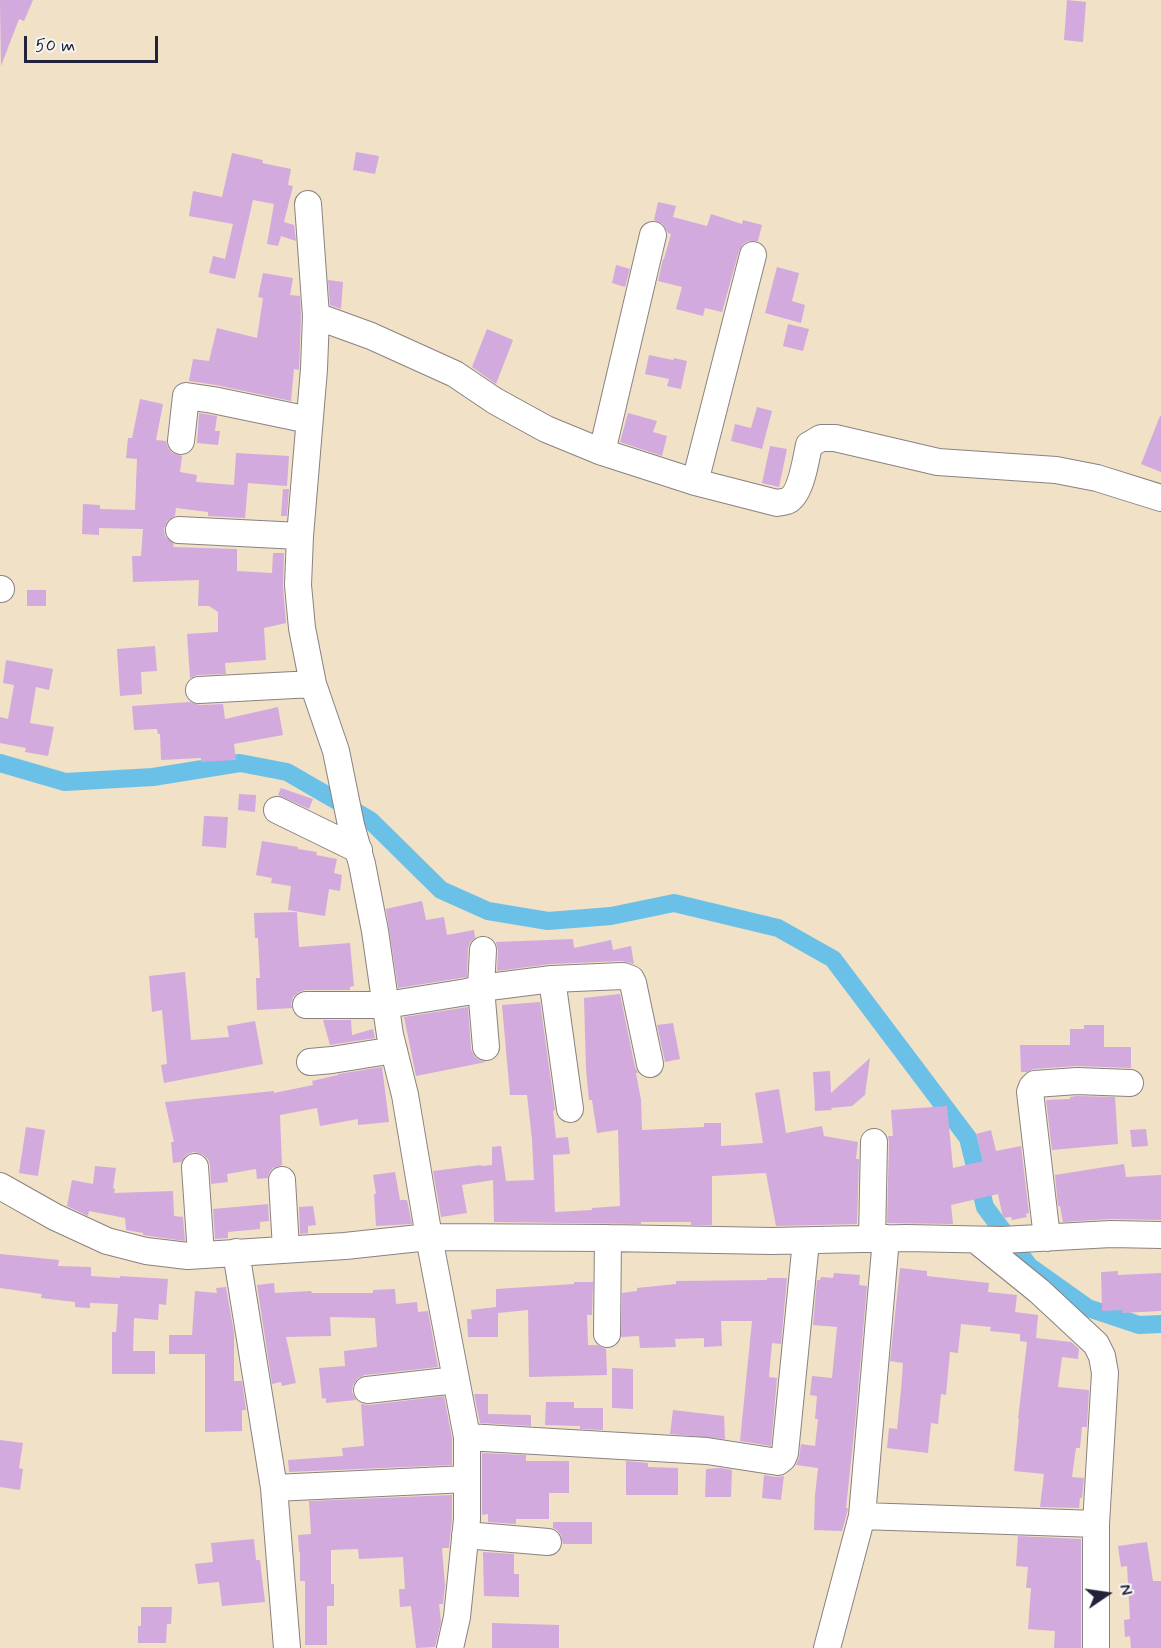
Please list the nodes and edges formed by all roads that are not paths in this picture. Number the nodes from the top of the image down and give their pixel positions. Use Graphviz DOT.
graph roads {
  1 [pos="308,204"];
  2 [pos="653,235"];
  3 [pos="753,255"];
  4 [pos="316,316"];
  5 [pos="309,420"];
  6 [pos="181,441"];
  7 [pos="602,452"];
  8 [pos="695,482"];
  9 [pos="1161,498"];
  10 [pos="179,530"];
  11 [pos="300,536"];
  12 [pos="313,684"];
  13 [pos="199,690"];
  14 [pos="277,810"];
  15 [pos="359,850"];
  16 [pos="483,950"];
  17 [pos="552,979"];
  18 [pos="481,988"];
  19 [pos="306,1005"];
  20 [pos="386,1005"];
  21 [pos="486,1047"];
  22 [pos="394,1050"];
  23 [pos="310,1062"];
  24 [pos="650,1064"];
  25 [pos="1130,1083"];
  26 [pos="570,1108"];
  27 [pos="874,1142"];
  28 [pos="195,1167"];
  29 [pos="282,1180"];
  30 [pos="0,1186"];
  31 [pos="1161,1235"];
  32 [pos="429,1237"];
  33 [pos="608,1238"];
  34 [pos="1040,1238"];
  35 [pos="879,1239"];
  36 [pos="976,1240"];
  37 [pos="806,1241"];
  38 [pos="286,1249"];
  39 [pos="236,1252"];
  40 [pos="201,1255"];
  41 [pos="607,1334"];
  42 [pos="456,1380"];
  43 [pos="367,1390"];
  44 [pos="466,1437"];
  45 [pos="467,1479"];
  46 [pos="274,1488"];
  47 [pos="862,1516"];
  48 [pos="1096,1524"];
  49 [pos="465,1535"];
  50 [pos="549,1542"];
  51 [pos="287,1648"];
  52 [pos="450,1648"];
  53 [pos="827,1648"];
  54 [pos="1096,1648"];
  1 -- 4 [label="street"];
  2 -- 7 [label="street"];
  3 -- 8 [label="street"];
  4 -- 5 [label="street"];
  4 -- 7 [label="street"];
  5 -- 6 [label="street"];
  5 -- 11 [label="street"];
  7 -- 8 [label="street"];
  8 -- 9 [label="street"];
  10 -- 11 [label="street"];
  11 -- 12 [label="street"];
  12 -- 13 [label="street"];
  12 -- 15 [label="street"];
  14 -- 15 [label="street"];
  15 -- 20 [label="street"];
  16 -- 18 [label="street"];
  17 -- 18 [label="street"];
  17 -- 24 [label="street"];
  17 -- 26 [label="street"];
  18 -- 20 [label="street"];
  18 -- 21 [label="street"];
  19 -- 20 [label="street"];
  20 -- 22 [label="street"];
  22 -- 23 [label="street"];
  22 -- 32 [label="street"];
  25 -- 34 [label="street"];
  27 -- 35 [label="street"];
  28 -- 40 [label="street"];
  29 -- 38 [label="street"];
  30 -- 40 [label="street"];
  31 -- 34 [label="street"];
  32 -- 33 [label="street"];
  32 -- 38 [label="street"];
  32 -- 42 [label="street"];
  33 -- 37 [label="street"];
  33 -- 41 [label="street"];
  34 -- 36 [label="street"];
  35 -- 36 [label="street"];
  35 -- 37 [label="street"];
  35 -- 47 [label="street"];
  36 -- 48 [label="street"];
  37 -- 44 [label="street"];
  38 -- 39 [label="street"];
  39 -- 40 [label="street"];
  39 -- 46 [label="street"];
  42 -- 43 [label="street"];
  42 -- 44 [label="street"];
  44 -- 45 [label="street"];
  45 -- 46 [label="street"];
  45 -- 49 [label="street"];
  46 -- 51 [label="street"];
  47 -- 48 [label="street"];
  47 -- 53 [label="street"];
  48 -- 54 [label="street"];
  49 -- 50 [label="street"];
  49 -- 52 [label="street"];
}
